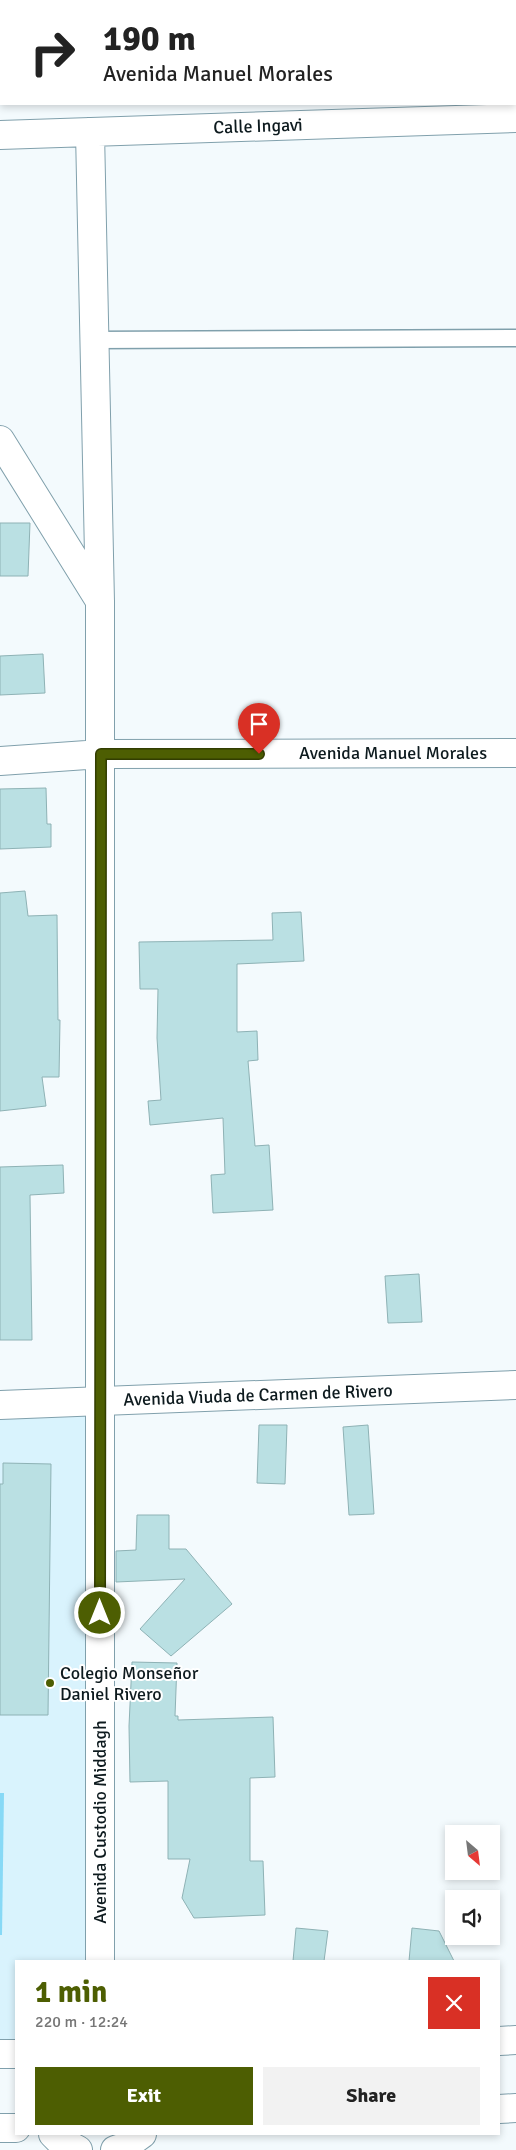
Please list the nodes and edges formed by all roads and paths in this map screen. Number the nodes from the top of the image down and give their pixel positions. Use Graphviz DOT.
graph roads {
  1 [pos="516,118"];
  2 [pos="90,132"];
  3 [pos="0,135"];
  4 [pos="516,338"];
  5 [pos="94,340"];
  6 [pos="0,440"];
  7 [pos="100,602"];
  8 [pos="516,753"];
  9 [pos="101,754"];
  10 [pos="0,761"];
  11 [pos="516,1384"];
  12 [pos="100,1401"];
  13 [pos="0,1405"];
  14 [pos="100,1960"];
  15 [pos="516,2040"];
  16 [pos="500,2041"];
  17 [pos="0,2054"];
  18 [pos="15,2054"];
  19 [pos="516,2108"];
  20 [pos="500,2109"];
  21 [pos="0,2128"];
  22 [pos="15,2128"];
  23 [pos="54,2135"];
  24 [pos="141,2135"];
  25 [pos="78,2150"];
  26 [pos="116,2150"];
  1 -- 2 [label="street, Calle Ingavi"];
  2 -- 3 [label="street, Calle Ingavi"];
  2 -- 5 [label="street, Avenida Custodio Middagh"];
  4 -- 5 [label="lane"];
  5 -- 7 [label="street, Avenida Custodio Middagh"];
  6 -- 7 [label="street"];
  7 -- 9 [label="street, Avenida Custodio Middagh"];
  8 -- 9 [label="street, Avenida Manuel Morales"];
  9 -- 10 [label="street, Avenida Manuel Morales"];
  9 -- 12 [label="street, Avenida Custodio Middagh"];
  11 -- 12 [label="street, Avenida Viuda de Carmen de Rivero"];
  12 -- 13 [label="street, Avenida Viuda de Carmen de Rivero"];
  12 -- 14 [label="street, Avenida Custodio Middagh"];
  15 -- 16 [label="street"];
  17 -- 18 [label="street"];
  19 -- 20 [label="street"];
  21 -- 22 [label="street"];
  23 -- 25 [label="street"];
  24 -- 26 [label="street"];
}
